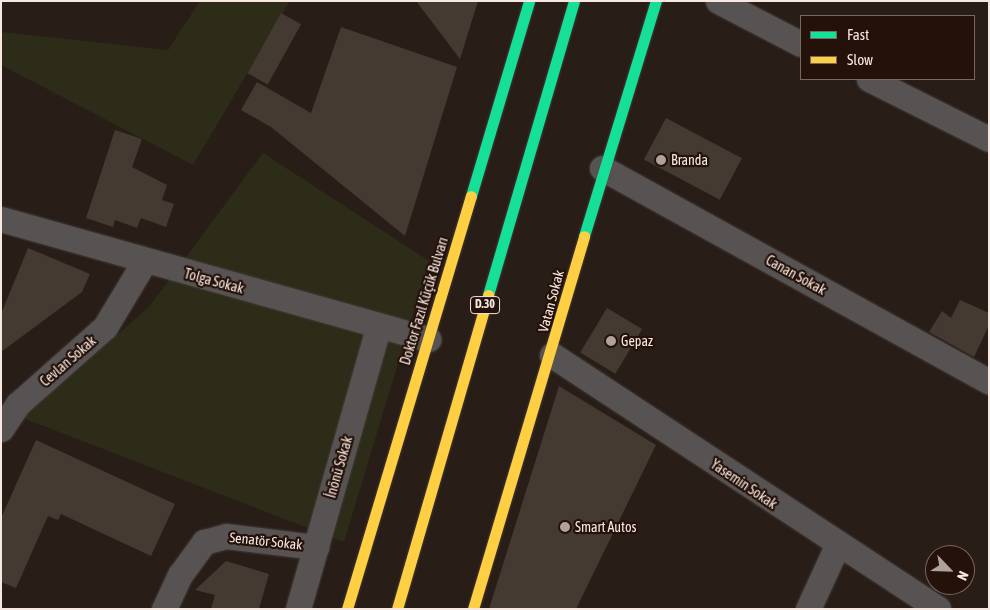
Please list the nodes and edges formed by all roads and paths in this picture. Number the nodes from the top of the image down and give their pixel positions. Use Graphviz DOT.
graph roads {
  1 [pos="521,1"];
  2 [pos="529,1"];
  3 [pos="574,1"];
  4 [pos="656,1"];
  5 [pos="718,1"];
  6 [pos="519,36"];
  7 [pos="800,43"];
  8 [pos="871,80"];
  9 [pos="989,139"];
  10 [pos="602,168"];
  11 [pos="1,219"];
  12 [pos="144,262"];
  13 [pos="379,325"];
  14 [pos="428,339"];
  15 [pos="552,354"];
  16 [pos="989,382"];
  17 [pos="1,428"];
  18 [pos="837,546"];
  19 [pos="316,547"];
  20 [pos="164,609"];
  21 [pos="298,609"];
  22 [pos="347,609"];
  23 [pos="397,609"];
  24 [pos="473,609"];
  25 [pos="808,609"];
  26 [pos="938,609"];
  1 -- 6 [label="main road"];
  2 -- 6 [label="main road, Doktor Fazıl Küçük Bulvarı"];
  3 -- 23 [label="main road, D.30"];
  4 -- 10 [label="main road, Vatan Sokak"];
  5 -- 7 [label="street"];
  6 -- 14 [label="main road, Doktor Fazıl Küçük Bulvarı"];
  8 -- 9 [label="street"];
  10 -- 15 [label="main road, Vatan Sokak"];
  10 -- 16 [label="street, Canan Sokak"];
  11 -- 12 [label="street, Tolga Sokak"];
  12 -- 13 [label="street, Tolga Sokak"];
  12 -- 17 [label="street, Cevlan Sokak"];
  13 -- 14 [label="street, Tolga Sokak"];
  13 -- 19 [label="street, İnönü Sokak"];
  14 -- 22 [label="main road, Doktor Fazıl Küçük Bulvarı"];
  15 -- 18 [label="street, Yasemin Sokak"];
  15 -- 24 [label="main road, Vatan Sokak"];
  18 -- 25 [label="street"];
  18 -- 26 [label="street, Yasemin Sokak"];
  19 -- 20 [label="street, Senatör Sokak"];
  19 -- 21 [label="street, İnönü Sokak"];
}
